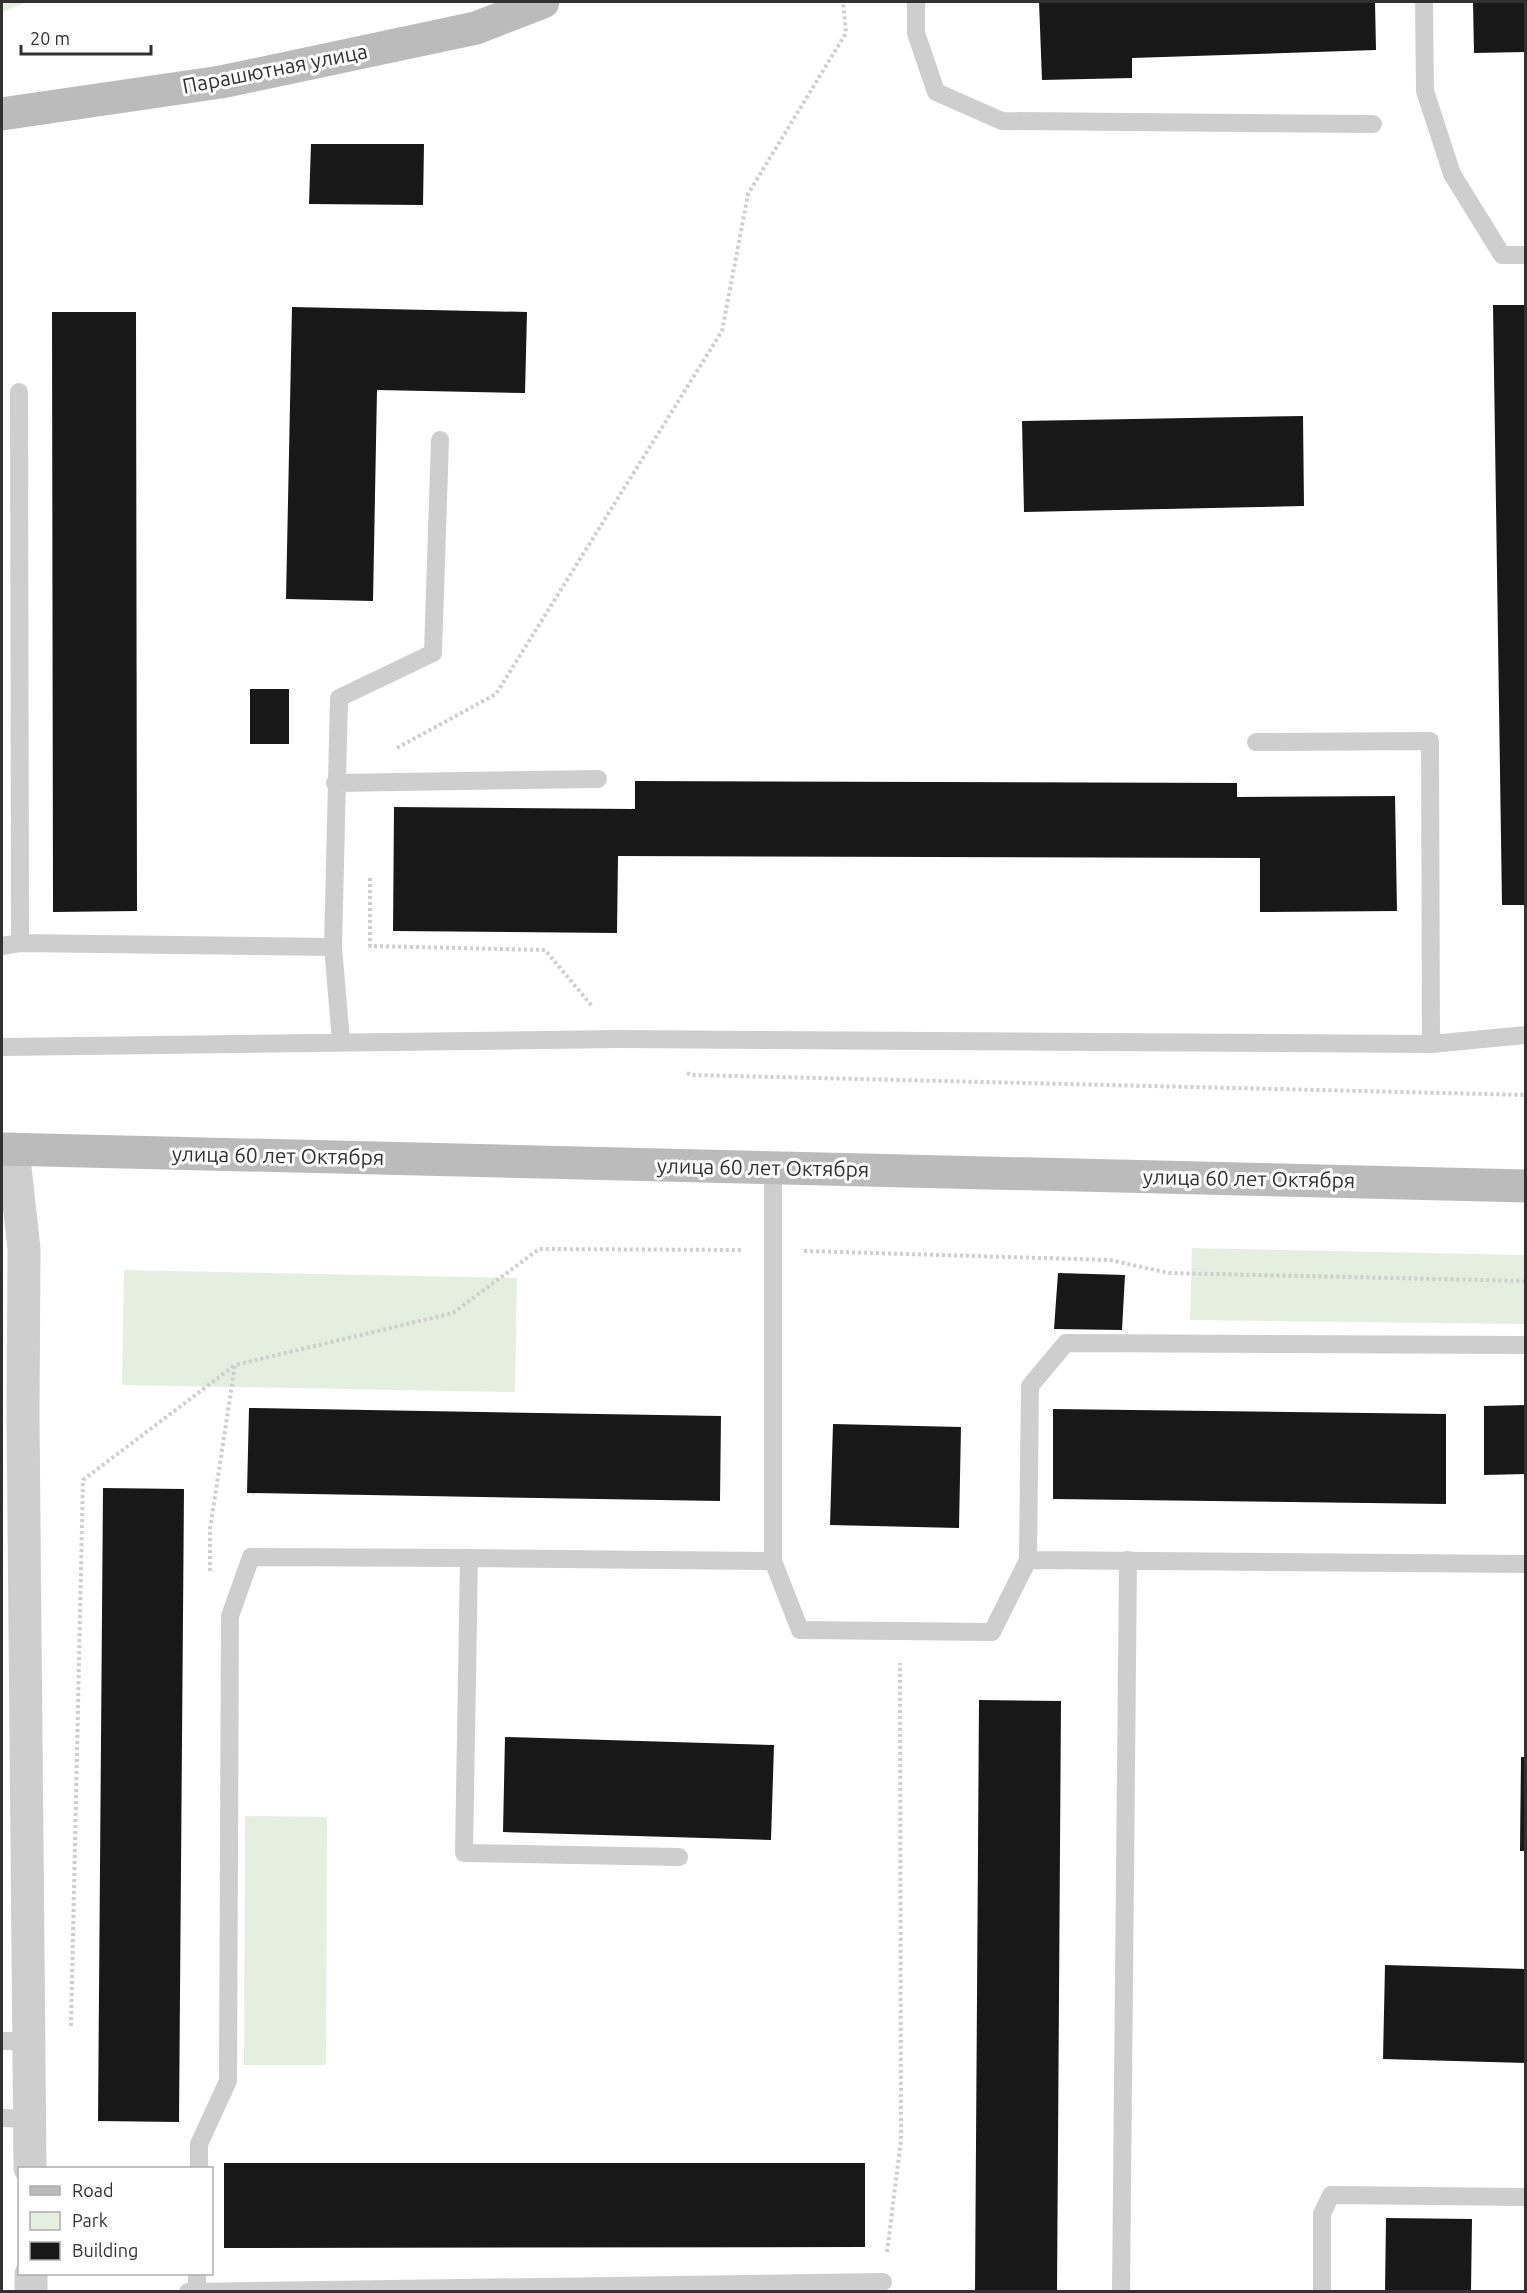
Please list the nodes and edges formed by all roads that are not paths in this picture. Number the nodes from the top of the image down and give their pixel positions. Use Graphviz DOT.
graph roads {
  1 [pos="543,2"];
  2 [pos="916,2"];
  3 [pos="1424,2"];
  4 [pos="2,114"];
  5 [pos="1372,124"];
  6 [pos="1526,255"];
  7 [pos="19,392"];
  8 [pos="440,440"];
  9 [pos="1256,742"];
  10 [pos="598,779"];
  11 [pos="335,783"];
  12 [pos="11,944"];
  13 [pos="333,947"];
  14 [pos="1526,1035"];
  15 [pos="341,1041"];
  16 [pos="1431,1044"];
  17 [pos="2,1047"];
  18 [pos="7,1149"];
  19 [pos="773,1168"];
  20 [pos="1526,1186"];
  21 [pos="1526,1346"];
  22 [pos="12,1413"];
  23 [pos="470,1558"];
  24 [pos="1028,1560"];
  25 [pos="1128,1560"];
  26 [pos="773,1561"];
  27 [pos="1526,1564"];
  28 [pos="679,1857"];
  29 [pos="15,2041"];
  30 [pos="15,2118"];
  31 [pos="29,2167"];
  32 [pos="199,2167"];
  33 [pos="1526,2197"];
  34 [pos="31,2275"];
  35 [pos="883,2282"];
  36 [pos="195,2287"];
  37 [pos="31,2292"];
  38 [pos="1121,2292"];
  39 [pos="1322,2292"];
  1 -- 4 [label="main road, Парашютная улица"];
  2 -- 5 [label="lane"];
  3 -- 6 [label="lane"];
  7 -- 12 [label="lane"];
  8 -- 11 [label="lane"];
  9 -- 16 [label="lane"];
  10 -- 11 [label="lane"];
  11 -- 13 [label="lane"];
  12 -- 13 [label="lane"];
  13 -- 15 [label="lane"];
  14 -- 16 [label="lane"];
  15 -- 16 [label="lane"];
  15 -- 17 [label="lane"];
  18 -- 19 [label="main road, улица 60 лет Октября"];
  18 -- 22 [label="street"];
  19 -- 20 [label="main road, улица 60 лет Октября"];
  19 -- 26 [label="lane"];
  21 -- 24 [label="lane"];
  22 -- 29 [label="street"];
  23 -- 26 [label="lane"];
  23 -- 28 [label="lane"];
  23 -- 32 [label="lane"];
  24 -- 25 [label="lane"];
  24 -- 26 [label="lane"];
  25 -- 27 [label="lane"];
  25 -- 38 [label="lane"];
  29 -- 30 [label="street"];
  30 -- 31 [label="street"];
  33 -- 39 [label="lane"];
  34 -- 37 [label="street"];
  35 -- 36 [label="lane"];
}
